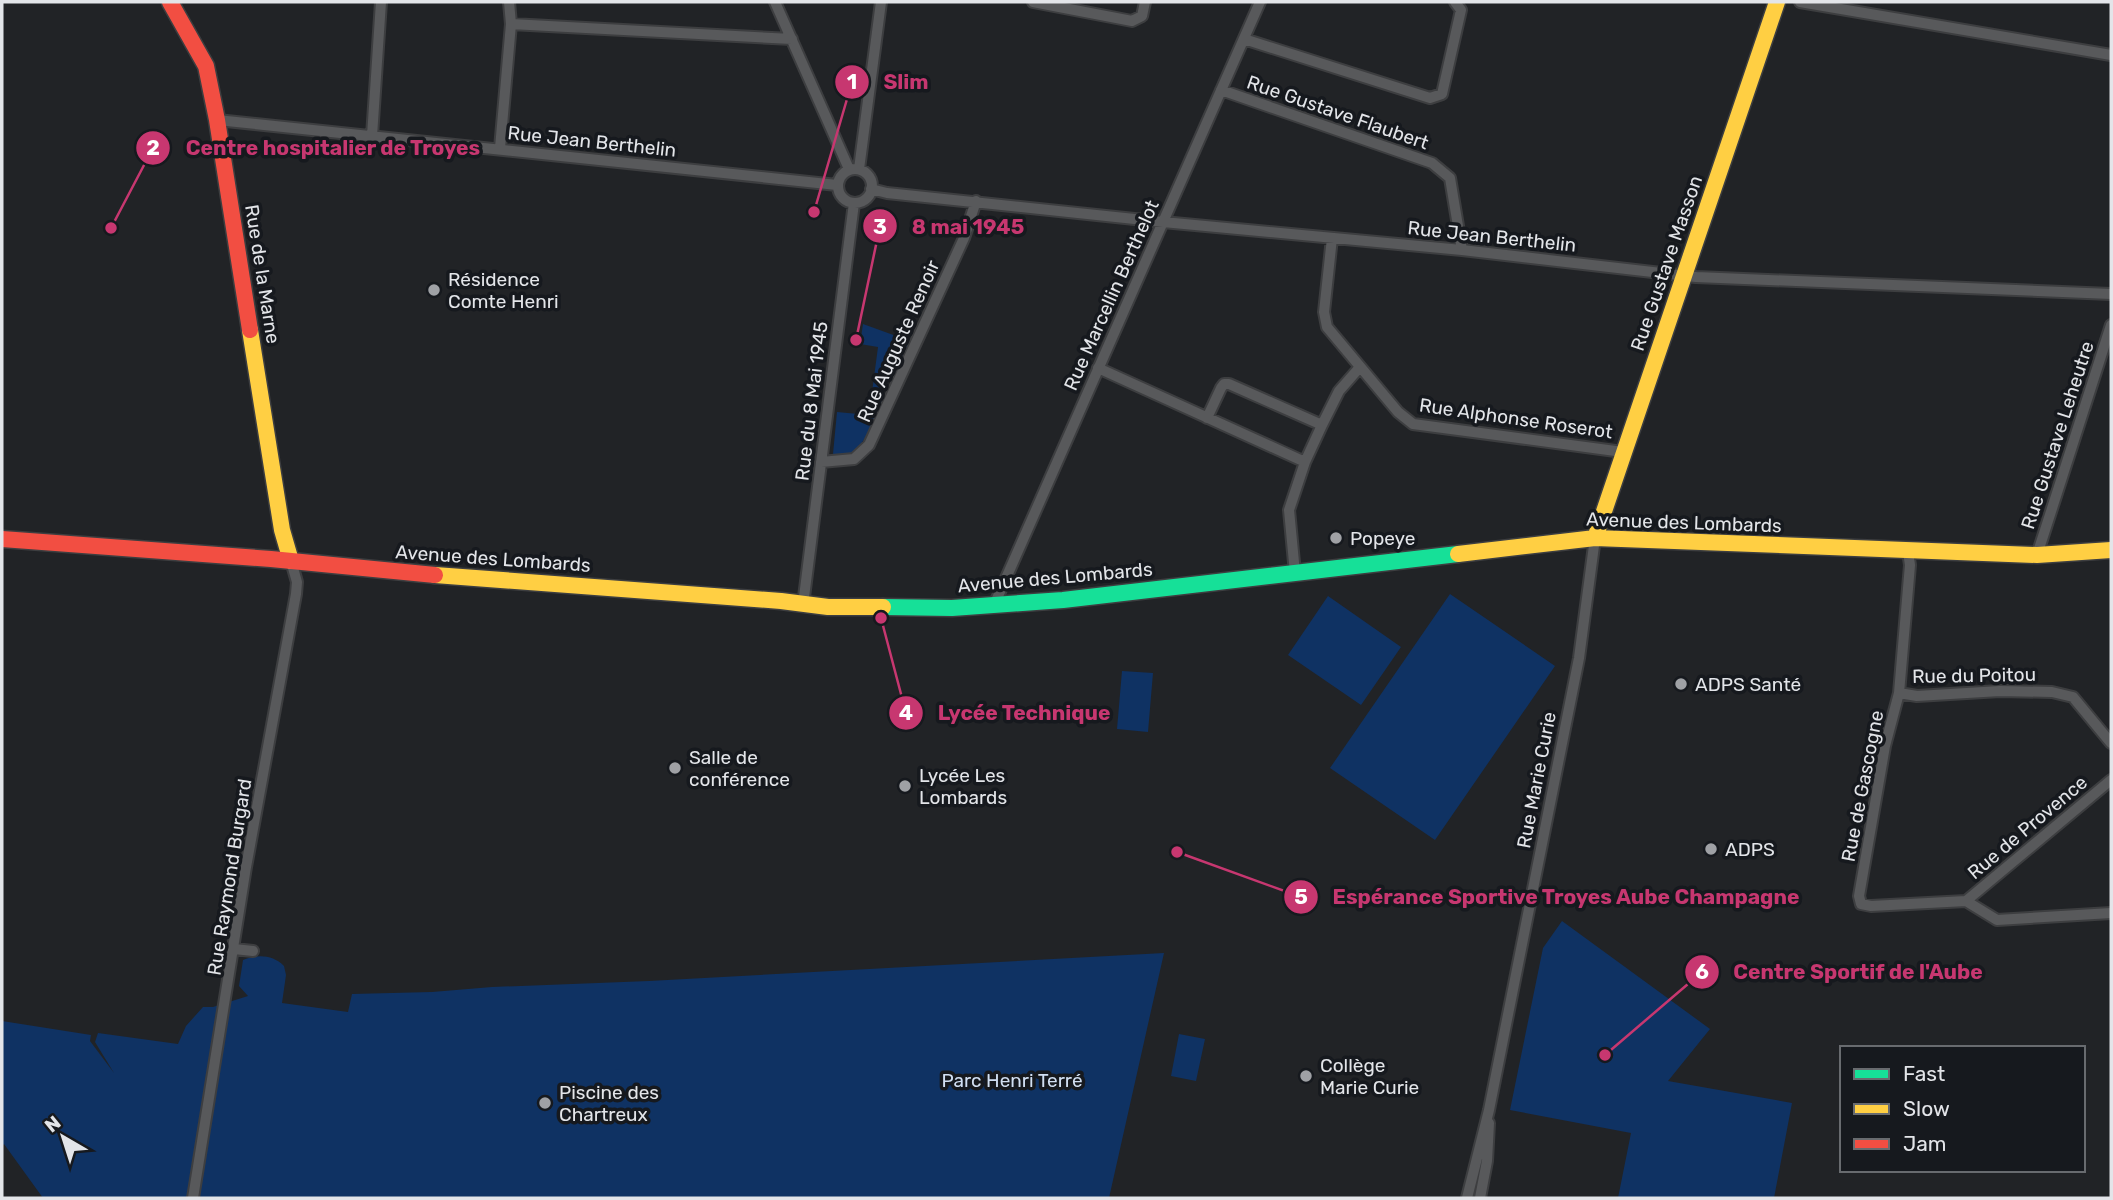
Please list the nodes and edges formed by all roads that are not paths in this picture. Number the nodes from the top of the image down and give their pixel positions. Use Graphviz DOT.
graph roads {
  1 [pos="170,2"];
  2 [pos="381,2"];
  3 [pos="509,2"];
  4 [pos="775,2"];
  5 [pos="881,2"];
  6 [pos="1033,2"];
  7 [pos="1145,2"];
  8 [pos="1260,2"];
  9 [pos="1455,2"];
  10 [pos="1777,2"];
  11 [pos="1800,2"];
  12 [pos="511,24"];
  13 [pos="792,39"];
  14 [pos="1244,39"];
  15 [pos="2111,55"];
  16 [pos="1221,90"];
  17 [pos="217,120"];
  18 [pos="372,136"];
  19 [pos="500,148"];
  20 [pos="854,169"];
  21 [pos="838,185"];
  22 [pos="872,189"];
  23 [pos="976,201"];
  24 [pos="854,203"];
  25 [pos="1163,222"];
  26 [pos="1332,238"];
  27 [pos="1462,250"];
  28 [pos="1684,275"];
  29 [pos="2111,294"];
  30 [pos="2111,325"];
  31 [pos="1360,367"];
  32 [pos="1098,368"];
  33 [pos="1207,418"];
  34 [pos="1322,425"];
  35 [pos="1623,452"];
  36 [pos="821,462"];
  37 [pos="1305,462"];
  38 [pos="1595,538"];
  39 [pos="2,539"];
  40 [pos="2111,550"];
  41 [pos="1908,552"];
  42 [pos="2037,555"];
  43 [pos="291,561"];
  44 [pos="1295,573"];
  45 [pos="995,603"];
  46 [pos="803,605"];
  47 [pos="1899,693"];
  48 [pos="2111,743"];
  49 [pos="2111,780"];
  50 [pos="1966,901"];
  51 [pos="2111,913"];
  52 [pos="234,949"];
  53 [pos="253,951"];
  54 [pos="1489,1110"];
  55 [pos="192,1198"];
  56 [pos="1467,1198"];
  57 [pos="1480,1198"];
  1 -- 17 [label="street, Rue de la Marne"];
  2 -- 18 [label="street"];
  3 -- 12 [label="street"];
  4 -- 13 [label="street"];
  5 -- 20 [label="street"];
  6 -- 7 [label="street"];
  8 -- 14 [label="street, Rue Marcellin Berthelot"];
  9 -- 14 [label="street"];
  10 -- 28 [label="street, Rue Gustave Masson"];
  11 -- 15 [label="street"];
  12 -- 13 [label="street"];
  12 -- 19 [label="street"];
  13 -- 20 [label="street"];
  14 -- 16 [label="street, Rue Marcellin Berthelot"];
  16 -- 25 [label="street, Rue Marcellin Berthelot"];
  16 -- 27 [label="street, Rue Gustave Flaubert"];
  17 -- 18 [label="street, Rue Jean Berthelin"];
  17 -- 43 [label="street, Rue de la Marne"];
  18 -- 19 [label="street, Rue Jean Berthelin"];
  19 -- 21 [label="street, Rue Jean Berthelin"];
  20 -- 21 [label="street"];
  20 -- 22 [label="street"];
  21 -- 24 [label="street"];
  22 -- 23 [label="street, Rue Jean Berthelin"];
  22 -- 24 [label="street"];
  23 -- 25 [label="street, Rue Jean Berthelin"];
  23 -- 36 [label="street, Rue Auguste Renoir"];
  24 -- 36 [label="street, Rue du 8 Mai 1945"];
  25 -- 26 [label="street, Rue Jean Berthelin"];
  25 -- 32 [label="street, Rue Marcellin Berthelot"];
  26 -- 27 [label="street, Rue Jean Berthelin"];
  26 -- 31 [label="street, Rue Alphonse Roserot"];
  27 -- 28 [label="street, Rue Jean Berthelin"];
  28 -- 29 [label="street, Rue Jean Berthelin"];
  28 -- 35 [label="street, Rue Gustave Masson"];
  30 -- 42 [label="street, Rue Gustave Leheutre"];
  31 -- 34 [label="street"];
  31 -- 35 [label="street, Rue Alphonse Roserot"];
  32 -- 33 [label="street"];
  32 -- 45 [label="street, Rue Marcellin Berthelot"];
  33 -- 34 [label="street"];
  33 -- 37 [label="street"];
  34 -- 37 [label="street"];
  35 -- 38 [label="street, Rue Gustave Masson"];
  36 -- 46 [label="street, Rue du 8 Mai 1945"];
  37 -- 44 [label="street"];
  38 -- 41 [label="street, Avenue des Lombards"];
  38 -- 44 [label="street, Avenue des Lombards"];
  38 -- 54 [label="street, Rue Marie Curie"];
  39 -- 43 [label="street, Avenue des Lombards"];
  40 -- 42 [label="street, Avenue des Lombards"];
  41 -- 42 [label="street, Avenue des Lombards"];
  41 -- 47 [label="street, Rue de Gascogne"];
  43 -- 46 [label="street, Avenue des Lombards"];
  43 -- 52 [label="street, Rue Raymond Burgard"];
  44 -- 45 [label="street, Avenue des Lombards"];
  45 -- 46 [label="street, Avenue des Lombards"];
  47 -- 48 [label="street, Rue du Poitou"];
  47 -- 50 [label="street, Rue de Gascogne"];
  49 -- 50 [label="street, Rue de Provence"];
  50 -- 51 [label="street"];
  52 -- 53 [label="street"];
  52 -- 55 [label="street, Rue Raymond Burgard"];
  54 -- 56 [label="street, Rue Marie Curie"];
  54 -- 57 [label="street, Rue Marie Curie"];
}
